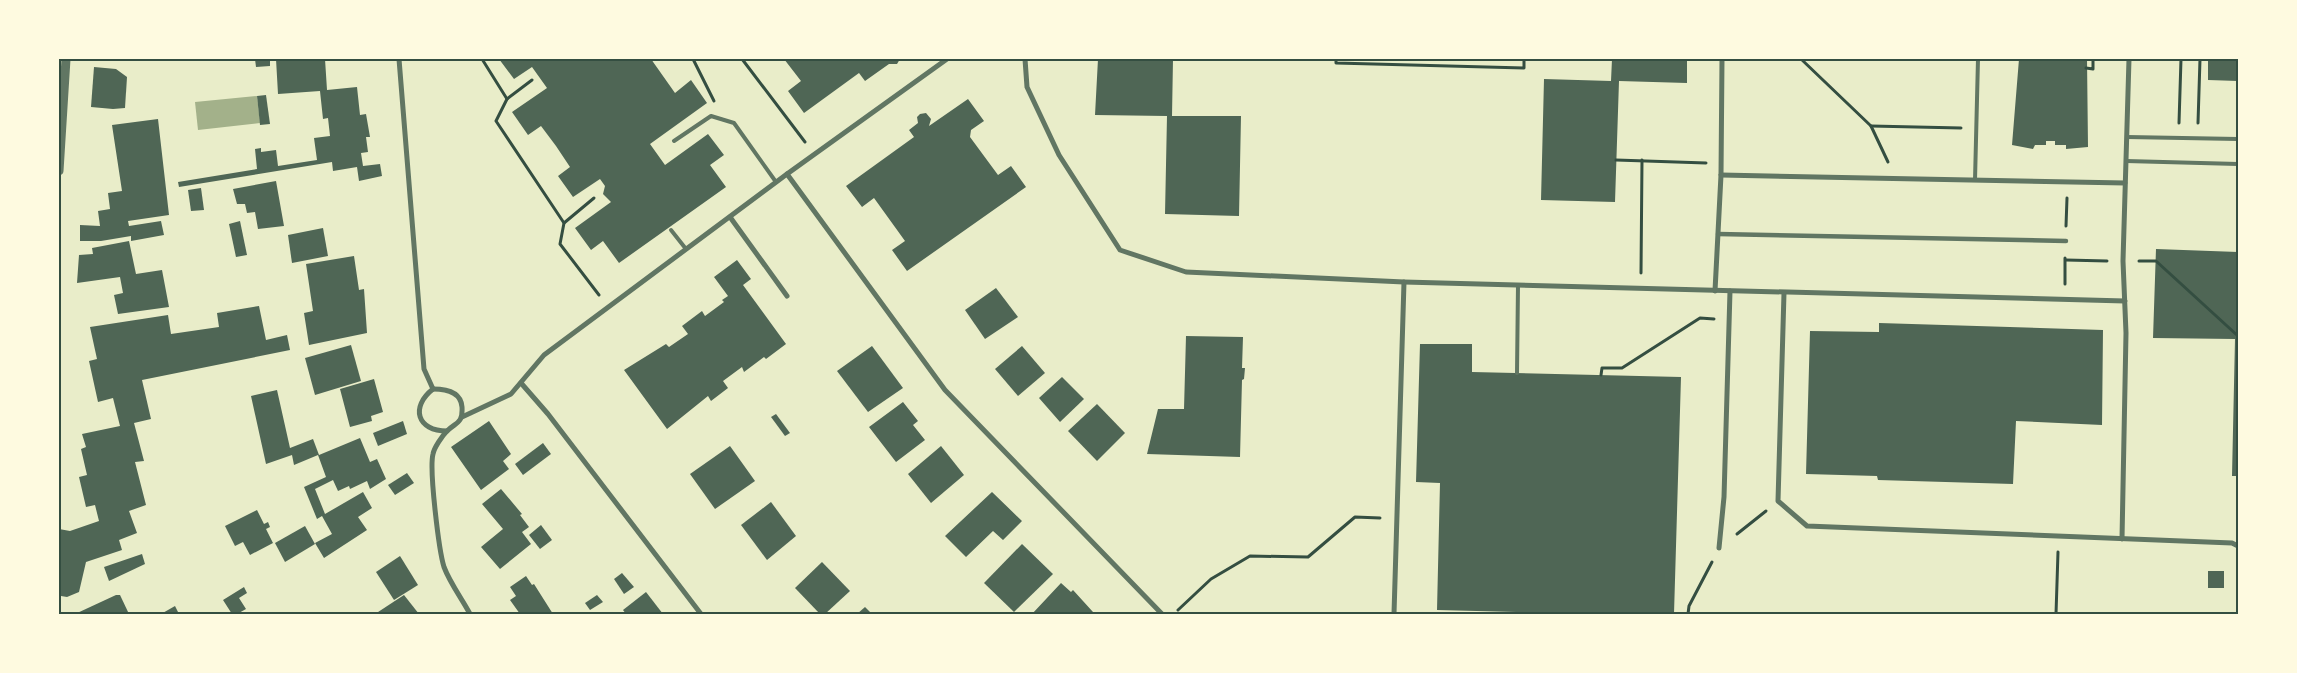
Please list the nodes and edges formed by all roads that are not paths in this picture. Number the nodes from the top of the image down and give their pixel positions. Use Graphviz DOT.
graph roads {
  1 [pos="66,59"];
  2 [pos="400,59"];
  3 [pos="947,59"];
  4 [pos="1025,59"];
  5 [pos="1722,59"];
  6 [pos="1978,59"];
  7 [pos="2129,59"];
  8 [pos="2127,137"];
  9 [pos="2238,139"];
  10 [pos="674,141"];
  11 [pos="2126,161"];
  12 [pos="2238,164"];
  13 [pos="59,171"];
  14 [pos="787,174"];
  15 [pos="1721,175"];
  16 [pos="1976,180"];
  17 [pos="776,182"];
  18 [pos="2125,183"];
  19 [pos="730,217"];
  20 [pos="670,230"];
  21 [pos="1718,234"];
  22 [pos="2066,241"];
  23 [pos="686,249"];
  24 [pos="1404,282"];
  25 [pos="1518,284"];
  26 [pos="1715,291"];
  27 [pos="1730,291"];
  28 [pos="1784,293"];
  29 [pos="787,296"];
  30 [pos="2125,301"];
  31 [pos="1517,373"];
  32 [pos="521,383"];
  33 [pos="434,389"];
  34 [pos="462,417"];
  35 [pos="447,431"];
  36 [pos="2122,539"];
  37 [pos="2238,546"];
  38 [pos="1719,548"];
  39 [pos="470,614"];
  40 [pos="701,614"];
  41 [pos="1162,614"];
  42 [pos="1394,614"];
  1 -- 13 [label="street"];
  2 -- 33 [label="street"];
  3 -- 14 [label="street"];
  4 -- 24 [label="street"];
  5 -- 15 [label="street"];
  6 -- 16 [label="lane"];
  7 -- 8 [label="street"];
  8 -- 9 [label="lane"];
  8 -- 11 [label="street"];
  10 -- 17 [label="lane"];
  11 -- 12 [label="lane"];
  11 -- 18 [label="street"];
  14 -- 17 [label="street"];
  14 -- 41 [label="street"];
  15 -- 16 [label="street"];
  15 -- 21 [label="street"];
  16 -- 18 [label="street"];
  17 -- 19 [label="street"];
  18 -- 30 [label="street"];
  19 -- 23 [label="street"];
  19 -- 29 [label="street"];
  20 -- 23 [label="lane"];
  21 -- 22 [label="street"];
  21 -- 26 [label="street"];
  23 -- 32 [label="street"];
  24 -- 25 [label="street"];
  24 -- 42 [label="street"];
  25 -- 26 [label="street"];
  25 -- 31 [label="lane"];
  26 -- 27 [label="street"];
  27 -- 28 [label="street"];
  27 -- 38 [label="street"];
  28 -- 30 [label="street"];
  28 -- 36 [label="street"];
  30 -- 36 [label="street"];
  32 -- 34 [label="street"];
  32 -- 40 [label="street"];
  33 -- 34 [label="street"];
  33 -- 35 [label="street"];
  34 -- 35 [label="street"];
  35 -- 39 [label="street"];
  36 -- 37 [label="street"];
}
